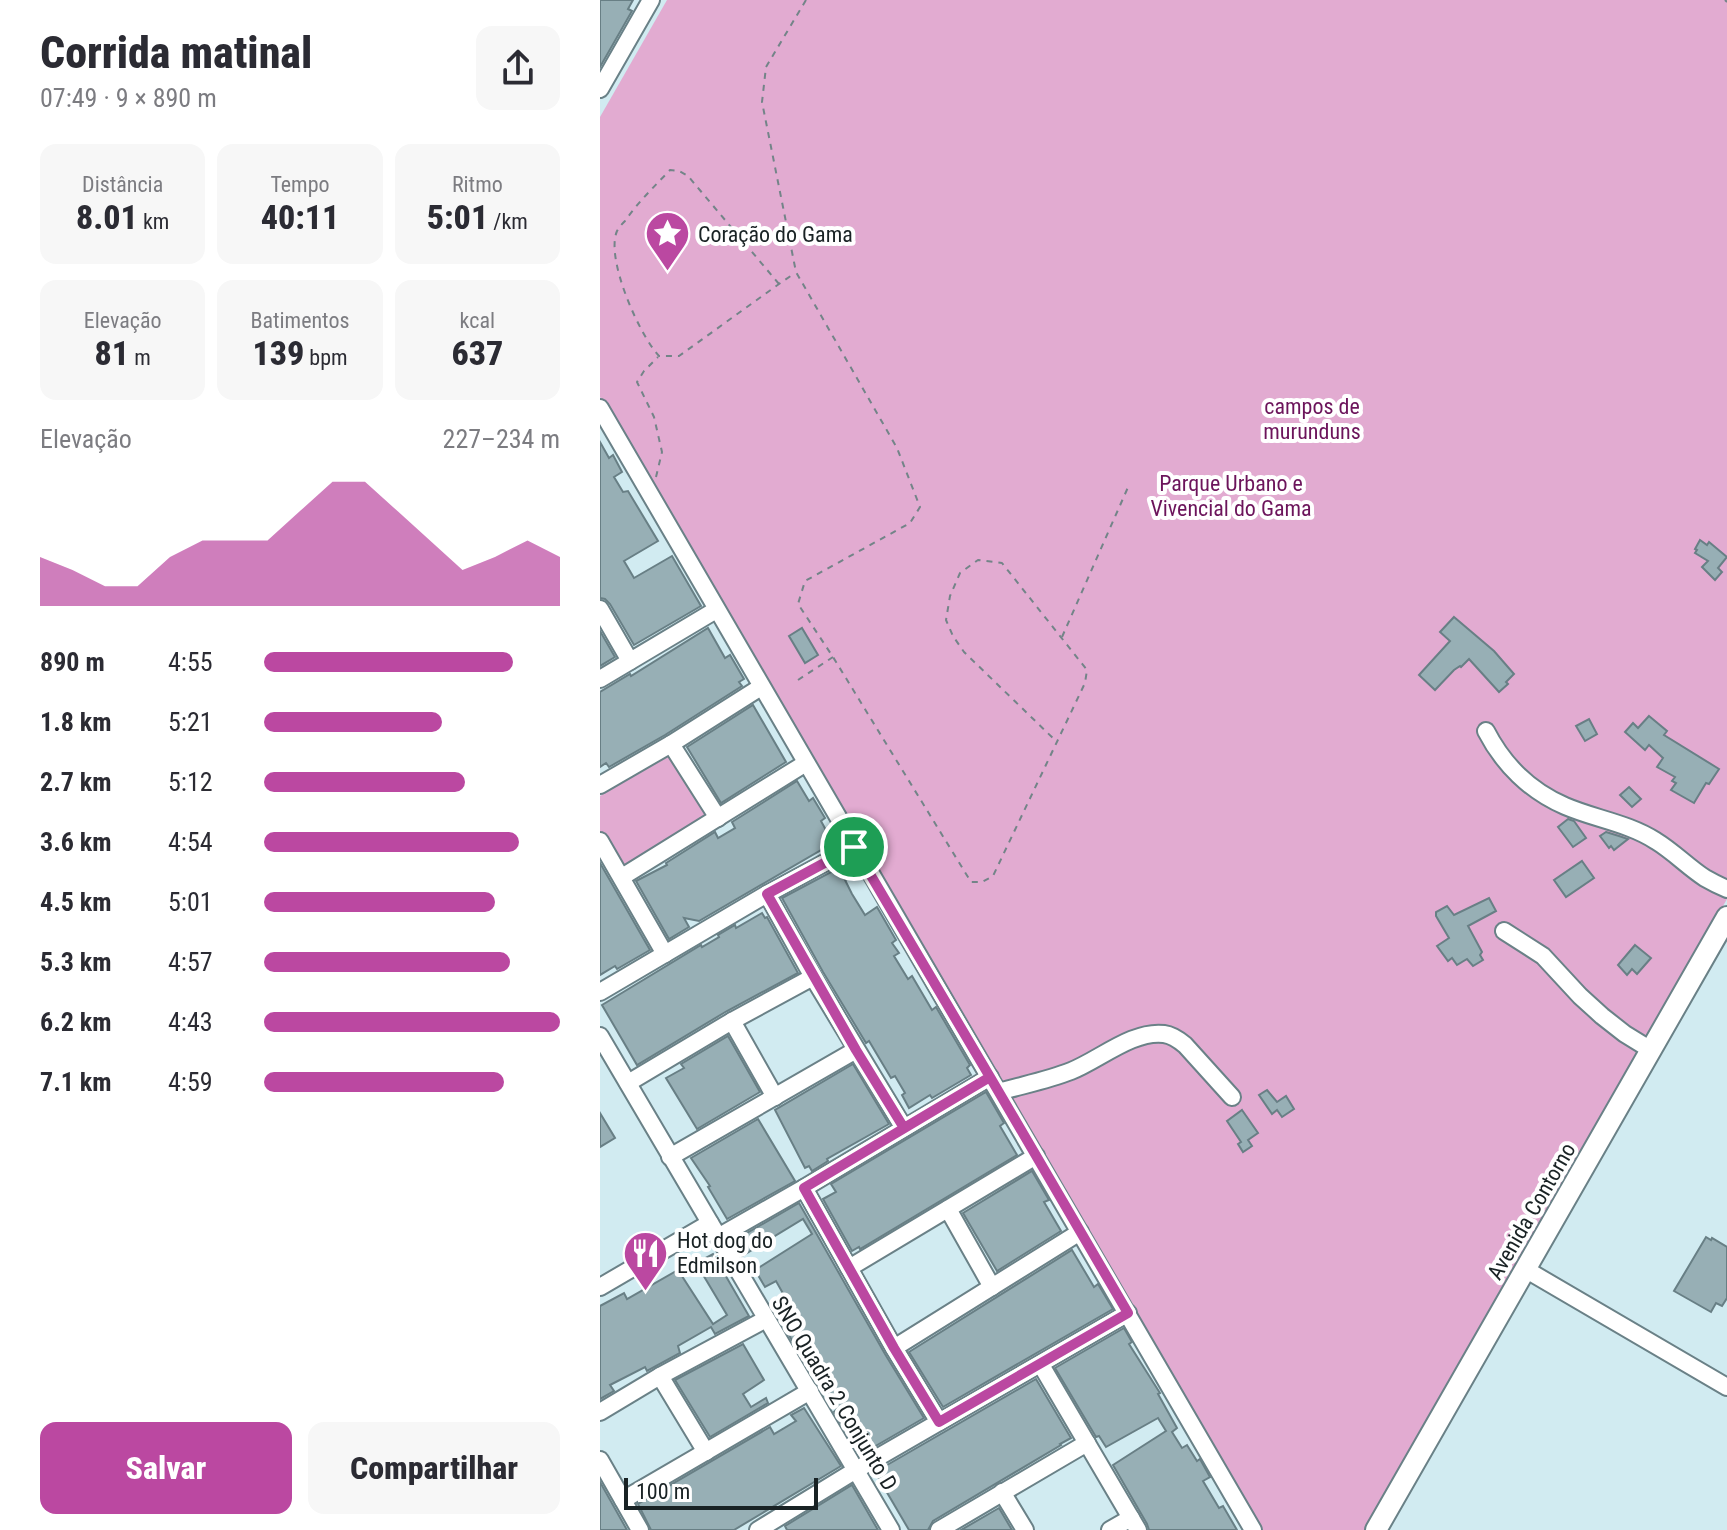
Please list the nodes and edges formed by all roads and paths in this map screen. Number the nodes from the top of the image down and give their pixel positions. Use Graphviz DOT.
graph roads {
  1 [pos="651,0"];
  2 [pos="806,0"];
  3 [pos="600,89"];
  4 [pos="796,272"];
  5 [pos="779,284"];
  6 [pos="659,356"];
  7 [pos="600,408"];
  8 [pos="1129,485"];
  9 [pos="651,498"];
  10 [pos="600,609"];
  11 [pos="716,610"];
  12 [pos="1062,638"];
  13 [pos="833,657"];
  14 [pos="630,661"];
  15 [pos="600,679"];
  16 [pos="798,680"];
  17 [pos="761,687"];
  18 [pos="1486,731"];
  19 [pos="1057,742"];
  20 [pos="671,744"];
  21 [pos="806,763"];
  22 [pos="600,785"];
  23 [pos="718,818"];
  24 [pos="600,841"];
  25 [pos="854,847"];
  26 [pos="622,877"];
  27 [pos="1727,889"];
  28 [pos="767,894"];
  29 [pos="1727,917"];
  30 [pos="1504,931"];
  31 [pos="665,954"];
  32 [pos="813,977"];
  33 [pos="600,992"];
  34 [pos="732,1021"];
  35 [pos="600,1036"];
  36 [pos="856,1050"];
  37 [pos="1651,1050"];
  38 [pos="990,1077"];
  39 [pos="628,1083"];
  40 [pos="999,1092"];
  41 [pos="775,1097"];
  42 [pos="1232,1097"];
  43 [pos="904,1128"];
  44 [pos="1036,1156"];
  45 [pos="670,1157"];
  46 [pos="804,1188"];
  47 [pos="948,1209"];
  48 [pos="714,1230"];
  49 [pos="1080,1232"];
  50 [pos="849,1268"];
  51 [pos="1525,1269"];
  52 [pos="600,1287"];
  53 [pos="992,1287"];
  54 [pos="1128,1313"];
  55 [pos="766,1319"];
  56 [pos="894,1348"];
  57 [pos="1041,1365"];
  58 [pos="660,1376"];
  59 [pos="1727,1387"];
  60 [pos="810,1391"];
  61 [pos="600,1412"];
  62 [pos="939,1422"];
  63 [pos="1087,1443"];
  64 [pos="706,1452"];
  65 [pos="600,1460"];
  66 [pos="856,1470"];
  67 [pos="1002,1492"];
  68 [pos="623,1500"];
  69 [pos="1135,1524"];
  70 [pos="776,1526"];
  71 [pos="640,1530"];
  72 [pos="758,1530"];
  73 [pos="891,1530"];
  74 [pos="939,1530"];
  75 [pos="1025,1530"];
  76 [pos="1110,1530"];
  77 [pos="1253,1530"];
  78 [pos="1376,1530"];
  1 -- 3 [label="street"];
  2 -- 4 [label="path"];
  4 -- 5 [label="path"];
  4 -- 13 [label="path"];
  5 -- 6 [label="path"];
  5 -- 6 [label="path"];
  6 -- 9 [label="path"];
  7 -- 9 [label="street"];
  8 -- 12 [label="path"];
  9 -- 11 [label="street"];
  10 -- 14 [label="street"];
  11 -- 14 [label="street"];
  11 -- 17 [label="street"];
  12 -- 19 [label="path"];
  12 -- 19 [label="path"];
  13 -- 16 [label="path"];
  13 -- 19 [label="path"];
  14 -- 15 [label="street"];
  17 -- 20 [label="street"];
  17 -- 21 [label="street"];
  18 -- 27 [label="street"];
  20 -- 22 [label="street"];
  20 -- 23 [label="street"];
  21 -- 23 [label="street"];
  21 -- 25 [label="street"];
  23 -- 26 [label="street"];
  24 -- 26 [label="street"];
  25 -- 28 [label="street"];
  25 -- 38 [label="street"];
  26 -- 31 [label="street"];
  28 -- 31 [label="street"];
  28 -- 32 [label="street"];
  29 -- 37 [label="main road, Avenida Contorno"];
  30 -- 37 [label="street"];
  31 -- 33 [label="street"];
  32 -- 34 [label="street"];
  32 -- 36 [label="street"];
  34 -- 39 [label="street"];
  34 -- 41 [label="street"];
  35 -- 39 [label="street, SNO Quadra 2 Conjunto D"];
  36 -- 41 [label="street"];
  36 -- 43 [label="street"];
  37 -- 51 [label="main road, Avenida Contorno"];
  38 -- 40 [label="street"];
  38 -- 43 [label="street"];
  39 -- 45 [label="street, SNO Quadra 2 Conjunto D"];
  40 -- 42 [label="street"];
  40 -- 44 [label="street"];
  41 -- 45 [label="street"];
  43 -- 46 [label="street"];
  44 -- 47 [label="street"];
  44 -- 49 [label="street"];
  45 -- 48 [label="street, SNO Quadra 2 Conjunto D"];
  46 -- 48 [label="street"];
  46 -- 50 [label="street"];
  47 -- 50 [label="street"];
  47 -- 53 [label="street"];
  48 -- 52 [label="street"];
  48 -- 55 [label="street, SNO Quadra 2 Conjunto D"];
  49 -- 53 [label="street"];
  49 -- 54 [label="street"];
  50 -- 56 [label="street"];
  51 -- 59 [label="street"];
  51 -- 78 [label="main road, Avenida Contorno"];
  53 -- 56 [label="street"];
  54 -- 57 [label="street"];
  54 -- 77 [label="street"];
  55 -- 58 [label="street"];
  55 -- 60 [label="street, SNO Quadra 2 Conjunto D"];
  56 -- 62 [label="street"];
  57 -- 62 [label="street"];
  57 -- 63 [label="street"];
  58 -- 61 [label="street"];
  58 -- 64 [label="street"];
  60 -- 64 [label="street"];
  60 -- 66 [label="street, SNO Quadra 2 Conjunto D"];
  62 -- 66 [label="street"];
  63 -- 67 [label="street"];
  63 -- 69 [label="street"];
  64 -- 68 [label="street"];
  65 -- 68 [label="street"];
  66 -- 70 [label="street"];
  66 -- 73 [label="street, SNO Quadra 2 Conjunto D"];
  67 -- 74 [label="street"];
  67 -- 75 [label="street"];
  68 -- 71 [label="street"];
  69 -- 76 [label="street"];
  70 -- 72 [label="street"];
}
